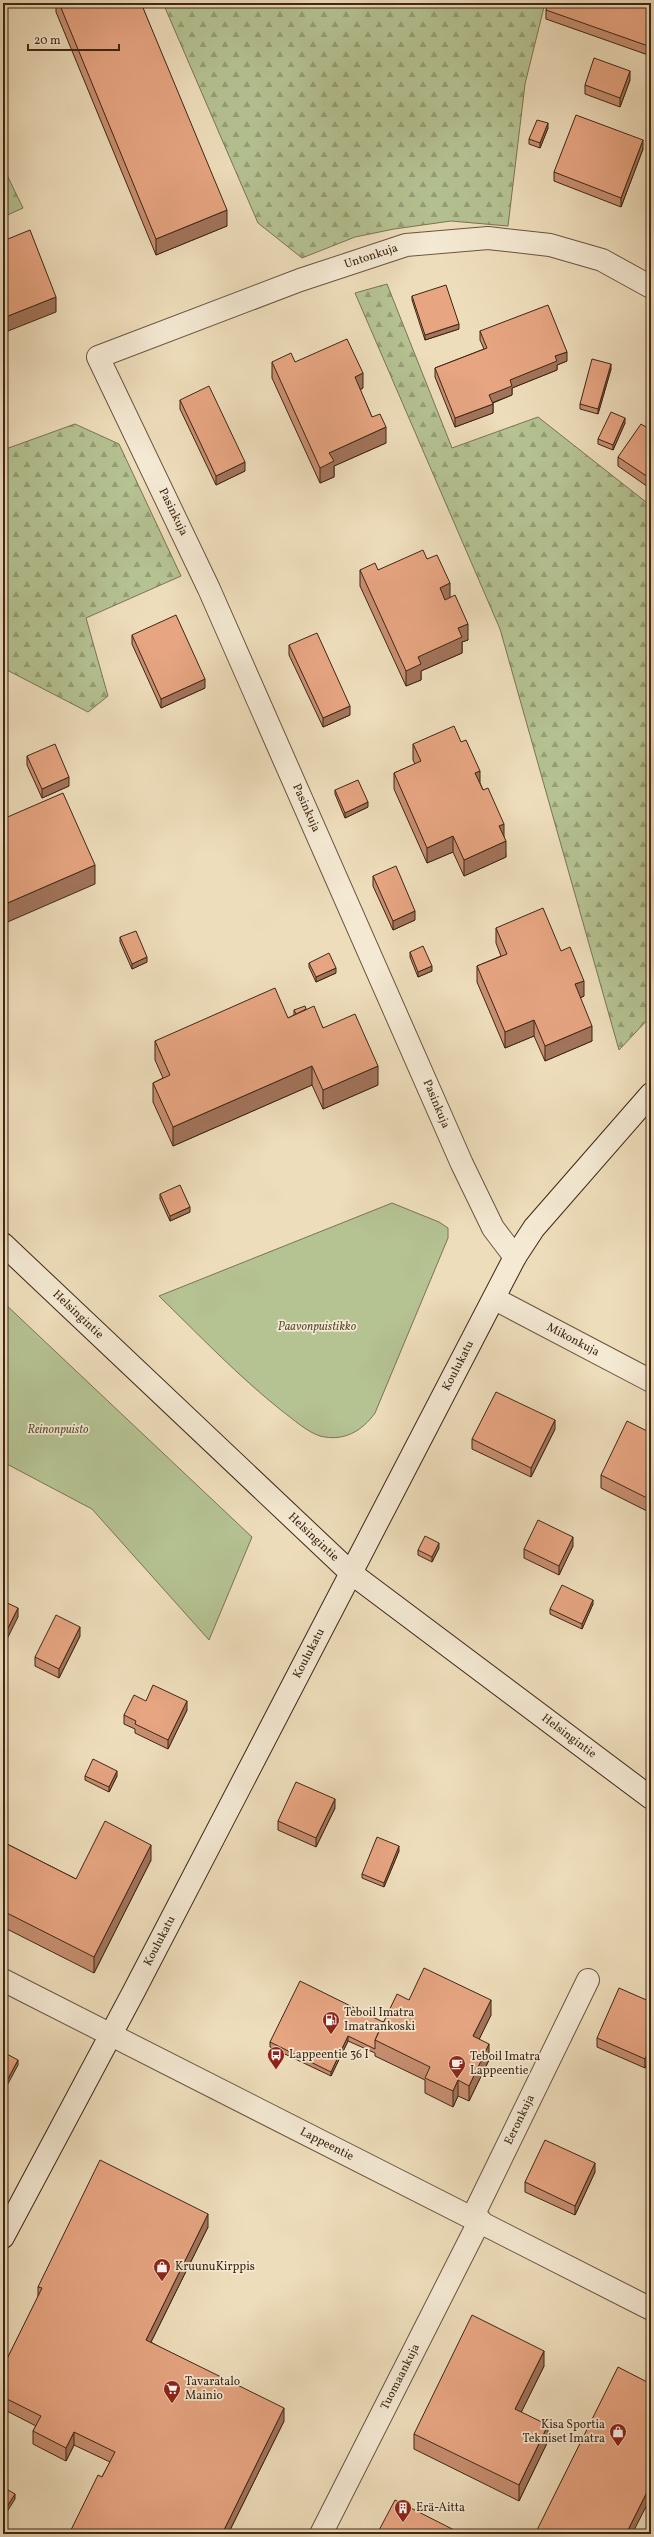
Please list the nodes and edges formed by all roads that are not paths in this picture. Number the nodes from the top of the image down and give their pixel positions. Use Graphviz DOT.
graph roads {
  1 [pos="651,286"];
  2 [pos="98,357"];
  3 [pos="651,1094"];
  4 [pos="3,1244"];
  5 [pos="515,1257"];
  6 [pos="495,1299"];
  7 [pos="651,1382"];
  8 [pos="350,1573"];
  9 [pos="651,1798"];
  10 [pos="3,1980"];
  11 [pos="588,1980"];
  12 [pos="110,2034"];
  13 [pos="476,2218"];
  14 [pos="3,2237"];
  15 [pos="651,2309"];
  16 [pos="321,2534"];
  1 -- 2 [label="street, Untonkuja"];
  2 -- 5 [label="street, Pasinkuja"];
  3 -- 5 [label="street, Koulukatu"];
  4 -- 8 [label="street, Helsingintie"];
  5 -- 6 [label="street, Koulukatu"];
  6 -- 7 [label="street, Mikonkuja"];
  6 -- 8 [label="street, Koulukatu"];
  8 -- 9 [label="street, Helsingintie"];
  8 -- 12 [label="street, Koulukatu"];
  10 -- 12 [label="street, Lappeentie"];
  11 -- 13 [label="street, Eeronkuja"];
  12 -- 13 [label="street, Lappeentie"];
  12 -- 14 [label="street, Koulukatu"];
  13 -- 15 [label="street, Lappeentie"];
  13 -- 16 [label="street, Tuomaankuja"];
}
